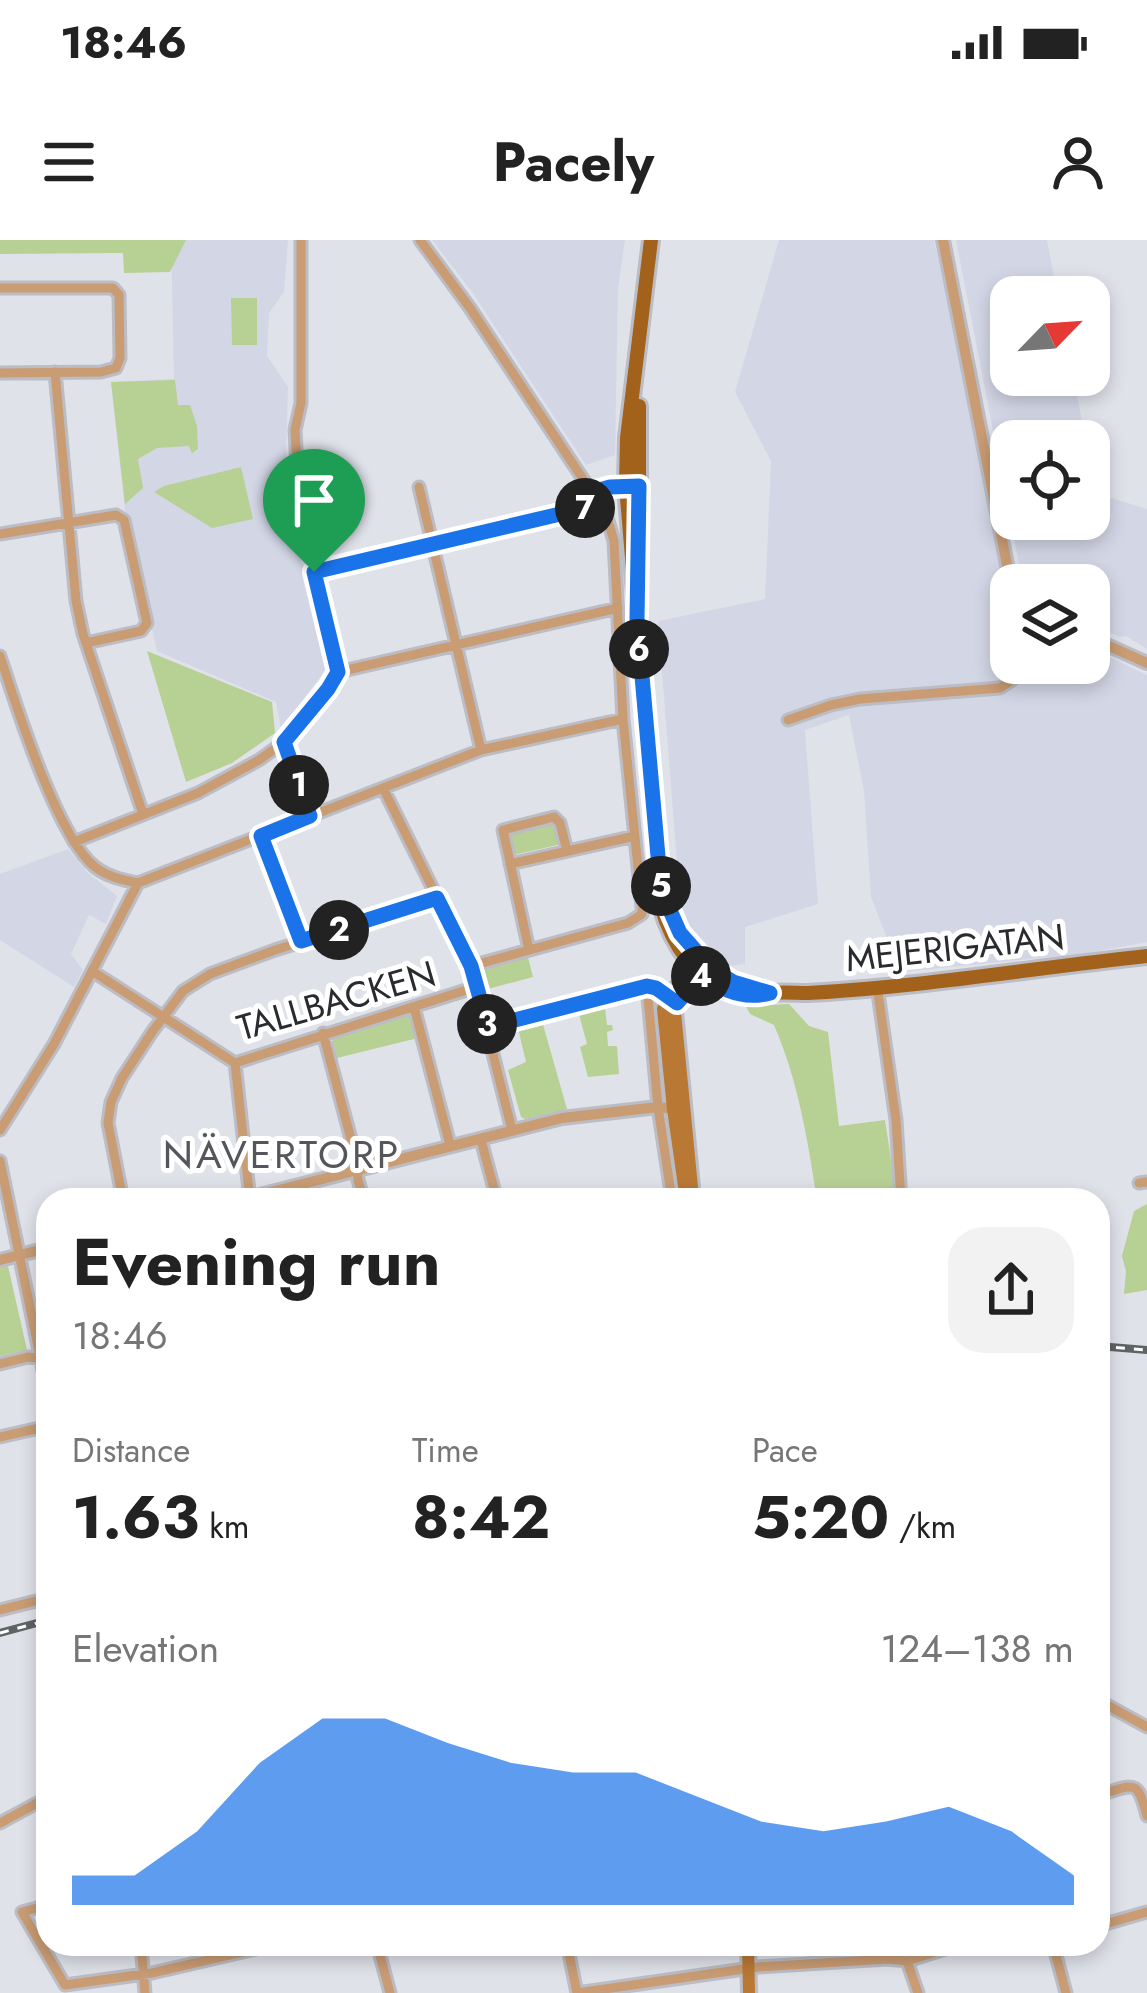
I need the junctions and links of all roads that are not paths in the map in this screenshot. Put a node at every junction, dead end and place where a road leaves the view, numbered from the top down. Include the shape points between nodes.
1 (301, 240) edge
2 (420, 240) edge
3 (651, 240) edge
4 (943, 240) edge
5 (0, 288) edge
6 (55, 372) junction
7 (0, 373) edge
8 (633, 486) junction
9 (418, 487) dead end
10 (592, 492) junction
11 (599, 503) junction
12 (67, 523) junction
13 (0, 534) edge
14 (432, 544) junction
15 (1007, 564) edge
16 (314, 572) junction
17 (618, 608) junction
18 (86, 643) junction
19 (456, 645) junction
20 (1110, 646) edge
21 (0, 656) edge
22 (1147, 663) edge
23 (338, 672) junction
24 (1006, 684) edge
25 (623, 719) junction
26 (788, 720) dead end
27 (284, 742) junction
28 (481, 750) junction
29 (383, 788) junction
30 (143, 814) junction
31 (310, 816) junction
32 (261, 836) junction
33 (634, 836) junction
34 (74, 842) junction
35 (567, 850) junction
36 (510, 864) junction
37 (138, 883) junction
38 (437, 898) junction
39 (301, 941) junction
40 (529, 950) junction
41 (1147, 956) edge
42 (471, 966) junction
43 (700, 968) junction
44 (92, 970) junction
45 (647, 986) junction
46 (877, 986) junction
47 (476, 987) junction
48 (673, 999) junction
49 (414, 1006) junction
50 (164, 1016) junction
51 (488, 1027) junction
52 (323, 1034) junction
53 (235, 1063) junction
54 (672, 1109) junction
55 (0, 1130) edge
56 (512, 1130) junction
57 (481, 1140) junction
58 (450, 1145) junction
59 (0, 1161) edge
60 (358, 1171) junction
61 (121, 1188) edge
62 (245, 1188) edge
63 (290, 1188) edge
64 (362, 1188) edge
65 (494, 1188) edge
66 (672, 1188) edge
67 (688, 1188) edge
68 (900, 1188) edge
69 (36, 1251) edge
70 (20, 1255) junction
71 (0, 1260) edge
72 (36, 1327) edge
73 (36, 1359) edge
74 (0, 1364) edge
75 (36, 1429) edge
76 (0, 1437) edge
77 (36, 1601) edge
78 (0, 1610) edge
79 (1110, 1707) edge
80 (1147, 1727) edge
81 (1110, 1792) edge
82 (36, 1804) edge
83 (1147, 1816) edge
84 (0, 1823) edge
85 (36, 1908) edge
86 (1147, 1912) edge
87 (1110, 1923) edge
88 (36, 1936) edge
89 (48, 1956) edge
90 (142, 1956) edge
91 (225, 1956) edge
92 (380, 1956) edge
93 (569, 1956) edge
94 (748, 1956) edge
95 (886, 1956) edge
96 (924, 1956) edge
97 (1056, 1956) edge
98 (887, 1960) junction
99 (908, 1961) junction
100 (748, 1970) junction
101 (143, 1975) junction
102 (145, 1993) edge
103 (390, 1993) edge
104 (577, 1993) edge
105 (749, 1993) edge
106 (918, 1993) edge
107 (1066, 1993) edge

1 - 16 street via 298,485
2 - 10 street
3 - 8 main road via 627,438
4 - 15 street
5 - 6 street via 117,291 115,368
6 - 7 street
6 - 12 street
8 - 10 street
8 - 43 main road via 661,890
9 - 14 street
10 - 11 street
11 - 14 street
11 - 17 street via 614,541
12 - 13 street
12 - 18 street
12 - 18 street via 121,516 146,615 141,631
14 - 16 street
14 - 19 street
16 - 23 street
17 - 19 street
17 - 25 street
18 - 30 street
19 - 23 street
19 - 28 street
20 - 22 street
21 - 34 street
23 - 27 street
24 - 26 street via 860,699
25 - 28 street
25 - 33 street
27 - 30 street via 216,785
27 - 31 street
28 - 29 street
29 - 31 street
29 - 38 street
30 - 34 street
31 - 32 street
32 - 37 street
32 - 39 street
33 - 35 street
33 - 40 street, TALLBACKEN via 642,914
34 - 37 street via 93,866
35 - 36 street
35 - 36 street via 558,820 537,820 503,830
36 - 40 street
37 - 44 street
38 - 39 street
38 - 42 street
39 - 50 street via 199,980
40 - 42 street, TALLBACKEN
41 - 46 main road, MEJERIGATAN
42 - 47 street
43 - 46 main road, MEJERIGATAN via 770,993
43 - 48 main road
44 - 50 street, TALLBACKEN
44 - 55 street
45 - 48 street
45 - 51 street
45 - 54 street
46 - 68 street
47 - 49 street, TALLBACKEN
47 - 51 street
48 - 54 main road via 663,1010
49 - 52 street, TALLBACKEN
49 - 58 street
50 - 53 street, TALLBACKEN
50 - 61 street via 111,1102
51 - 56 street
52 - 53 street, TALLBACKEN
52 - 60 street
53 - 62 street
54 - 56 street via 575,1115
54 - 66 street
54 - 67 main road
56 - 57 street
57 - 58 street
57 - 65 street
58 - 60 street
59 - 70 street
60 - 63 street
60 - 64 street
69 - 70 street
70 - 71 street
70 - 72 street
73 - 74 street
75 - 76 street
77 - 78 street
79 - 80 street
81 - 83 street via 1137,1787
82 - 84 street
85 - 88 street via 22,1912
86 - 87 street
89 - 101 street via 65,1985
90 - 101 street
91 - 101 street
92 - 103 street
93 - 104 street
94 - 100 main road
95 - 98 street
96 - 99 street
97 - 107 street
98 - 99 street
98 - 100 street
99 - 106 street
100 - 104 street
100 - 105 main road
101 - 102 street

